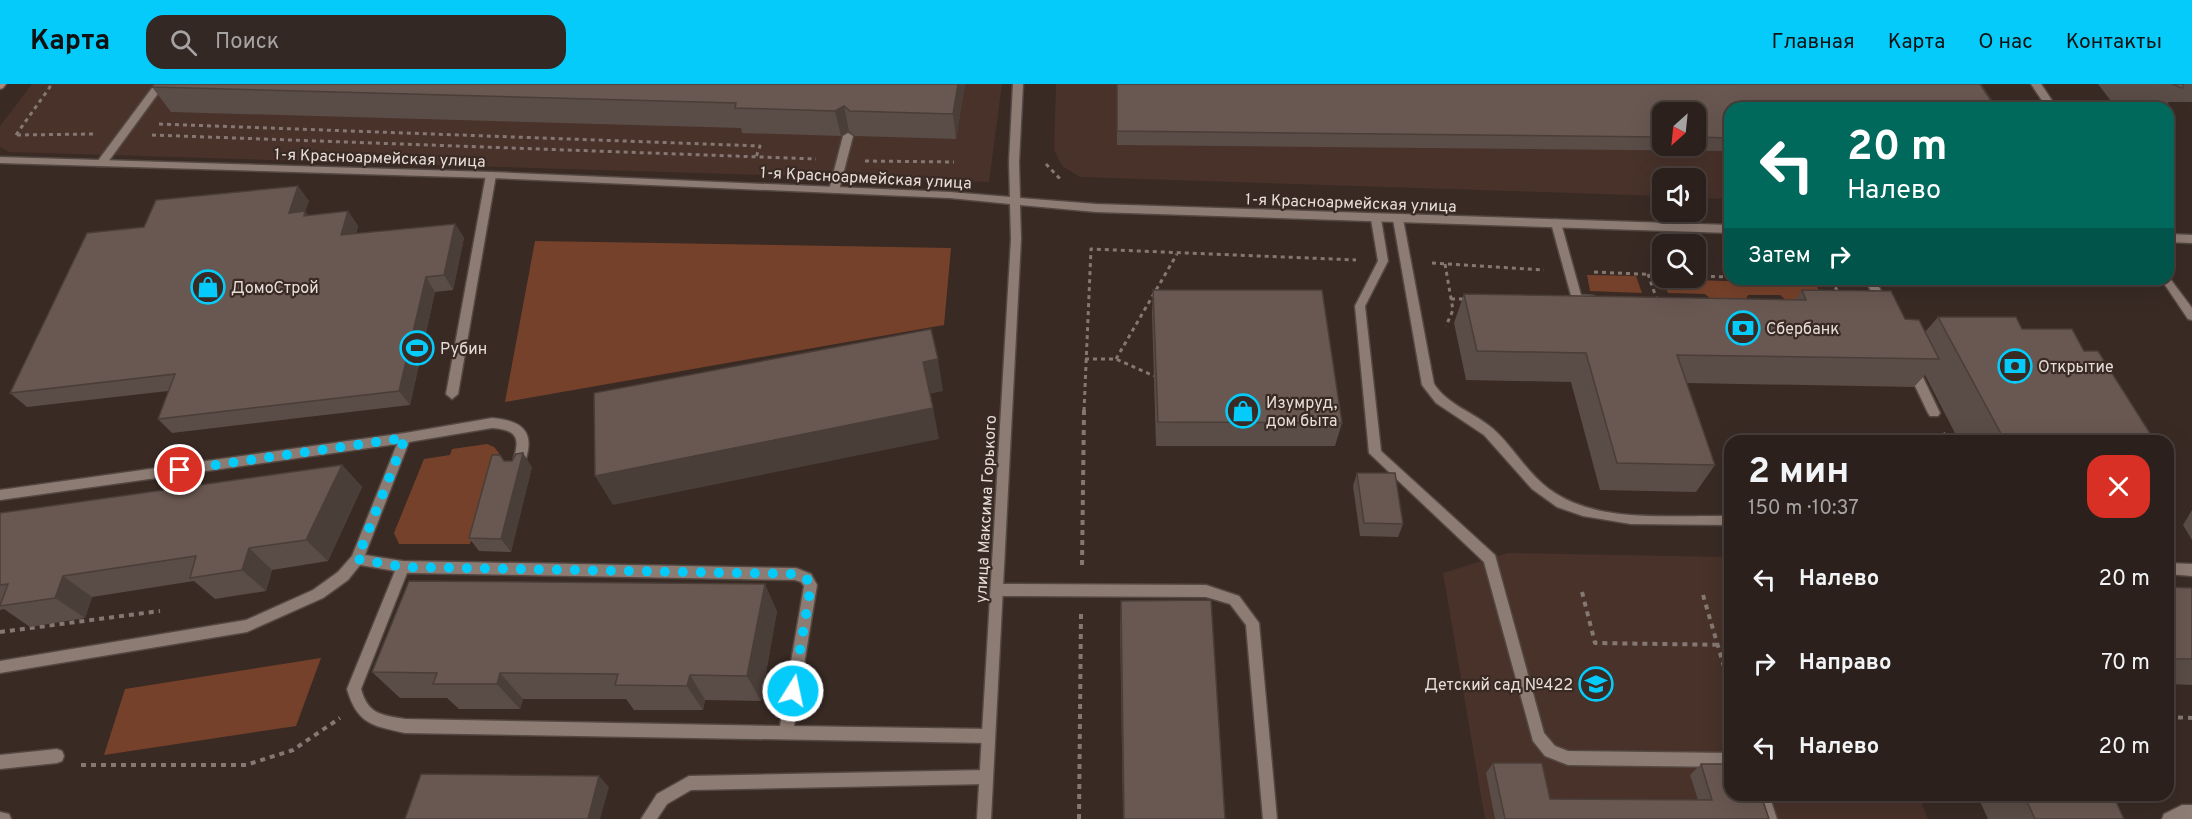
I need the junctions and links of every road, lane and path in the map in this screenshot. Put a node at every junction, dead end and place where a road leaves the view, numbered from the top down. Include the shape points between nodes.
1 (52, 84) edge
2 (160, 84) edge
3 (1018, 84) edge
4 (2036, 84) edge
5 (2048, 102) edge
6 (132, 123) junction
7 (236, 127) junction
8 (124, 134) junction
9 (848, 136) edge
10 (228, 138) junction
11 (756, 157) junction
12 (0, 160) edge
13 (843, 160) junction
14 (954, 162) dead end
15 (101, 164) junction
16 (491, 175) junction
17 (834, 190) junction
18 (1016, 201) junction
19 (1376, 219) junction
20 (1398, 219) junction
21 (1556, 223) junction
22 (1724, 229) edge
23 (2174, 238) edge
24 (2192, 239) edge
25 (1091, 249) dead end
26 (1177, 254) dead end
27 (1445, 264) dead end
28 (1648, 274) dead end
29 (1706, 276) edge
30 (1724, 277) edge
31 (1834, 285) edge
32 (1873, 285) edge
33 (2170, 285) edge
34 (1451, 299) junction
35 (1474, 299) edge
36 (1600, 299) edge
37 (1646, 300) edge
38 (1657, 300) junction
39 (1668, 301) edge
40 (1843, 304) edge
41 (1888, 316) edge
42 (2192, 316) edge
43 (1448, 333) dead end
44 (1908, 357) edge
45 (1085, 359) junction
46 (1116, 359) junction
47 (1154, 376) edge
48 (452, 394) dead end
49 (1934, 414) dead end
50 (405, 438) junction
51 (517, 468) edge
52 (0, 495) edge
53 (1724, 520) edge
54 (357, 559) junction
55 (403, 567) junction
56 (2174, 570) edge
57 (2192, 570) edge
58 (998, 590) junction
59 (1082, 590) junction
60 (1582, 592) dead end
61 (1703, 596) dead end
62 (166, 610) dead end
63 (0, 632) edge
64 (1717, 645) junction
65 (1724, 645) edge
66 (0, 667) edge
67 (1724, 668) edge
68 (358, 706) junction
69 (2174, 717) edge
70 (2192, 717) edge
71 (786, 733) junction
72 (988, 736) junction
73 (53, 756) joint
74 (1724, 760) edge
75 (0, 762) edge
76 (986, 777) junction
77 (1764, 801) edge
78 (2192, 812) edge
79 (648, 819) edge
80 (984, 819) edge
81 (1079, 819) edge
82 (1270, 819) edge
83 (1770, 819) edge
84 (2169, 819) edge

1 - 8 path via 16,135
2 - 6 street
3 - 18 street, улица Максима Горького
4 - 5 street
6 - 7 path
6 - 8 street
7 - 10 path
7 - 11 path via 760,146
8 - 10 path
8 - 15 street
9 - 13 street
10 - 11 path
11 - 13 path
12 - 15 street, 1-я Красноармейская улица
13 - 14 path
13 - 17 street
15 - 16 street, 1-я Красноармейская улица
16 - 17 street, 1-я Красноармейская улица
16 - 48 street
17 - 18 street, 1-я Красноармейская улица
18 - 19 street, 1-я Красноармейская улица
18 - 58 street, улица Максима Горького
19 - 20 street, 1-я Красноармейская улица
19 - 74 street via 1383,261 1360,306 1375,453 1490,560 1538,736 1550,751 1568,758
20 - 21 street, 1-я Красноармейская улица
20 - 53 street via 1428,385 1444,406 1488,432 1544,492 1571,508 1594,516
21 - 22 street, 1-я Красноармейская улица
21 - 36 street via 1577,299
23 - 24 street
25 - 45 path
26 - 46 path
27 - 34 path
28 - 38 path
29 - 30 path
31 - 40 path
32 - 41 street
33 - 42 street
34 - 35 path
34 - 43 path
37 - 38 path
38 - 39 path
44 - 49 street
45 - 46 path
45 - 59 path
46 - 47 path
50 - 51 street via 492,423 507,424 520,432 524,443
50 - 52 street
50 - 54 street
54 - 55 street
54 - 66 street via 343,576 318,594 247,626
55 - 68 street via 354,689
55 - 71 street via 796,574 806,578 811,585
56 - 57 street
58 - 59 street
58 - 72 street, улица Максима Горького
59 - 81 path
59 - 82 street via 1206,591 1234,600 1252,623
60 - 64 path via 1595,643
61 - 64 path
62 - 63 path
64 - 65 path
64 - 67 path
68 - 71 street via 372,719 405,726
68 - 73 path via 292,750 246,765 75,765 54,763
69 - 70 path
71 - 72 street
72 - 76 street, улица Максима Горького
73 - 75 street
76 - 79 street via 689,783 662,799
76 - 80 street, улица Максима Горького
77 - 83 street
78 - 84 street

